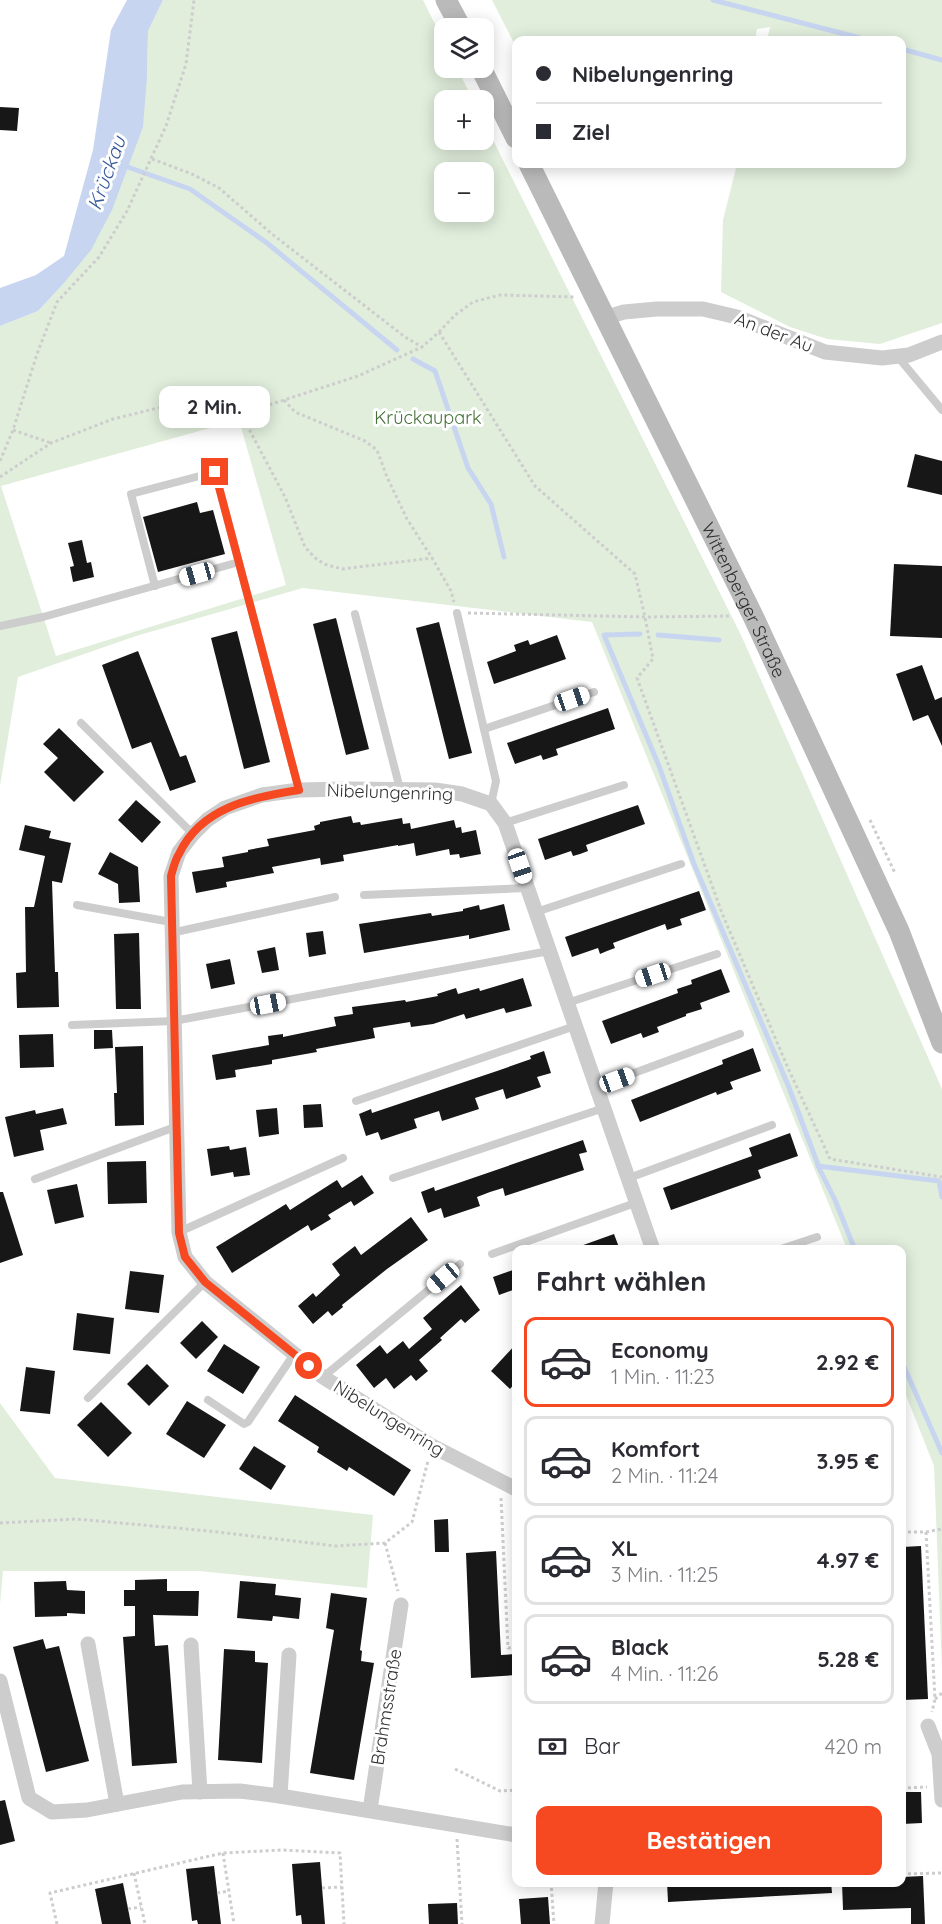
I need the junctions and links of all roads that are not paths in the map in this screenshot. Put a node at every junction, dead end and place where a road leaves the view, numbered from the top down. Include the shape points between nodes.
1 (446, 0) edge
2 (456, 18) edge
3 (486, 78) edge
4 (512, 130) edge
5 (531, 168) edge
6 (604, 318) junction
7 (942, 342) edge
8 (898, 357) junction
9 (942, 410) edge
10 (239, 562) junction
11 (155, 586) junction
12 (457, 613) road end
13 (355, 614) dead end
14 (0, 626) edge
15 (594, 692) dead end
16 (81, 723) dead end
17 (484, 729) junction
18 (624, 785) dead end
19 (399, 789) junction
20 (299, 790) junction
21 (490, 804) junction
22 (505, 823) junction
23 (193, 834) junction
24 (681, 864) dead end
25 (527, 888) junction
26 (364, 895) dead end
27 (335, 897) dead end
28 (77, 905) dead end
29 (536, 912) junction
30 (171, 927) junction
31 (549, 951) junction
32 (717, 954) dead end
33 (567, 1003) junction
34 (174, 1021) junction
35 (72, 1025) dead end
36 (575, 1026) junction
37 (740, 1034) dead end
38 (942, 1043) edge
39 (596, 1087) junction
40 (356, 1101) dead end
41 (604, 1108) junction
42 (772, 1125) dead end
43 (175, 1127) junction
44 (343, 1158) dead end
45 (393, 1178) dead end
46 (629, 1178) junction
47 (35, 1179) dead end
48 (638, 1202) junction
49 (179, 1233) junction
50 (817, 1237) dead end
51 (517, 1245) edge
52 (651, 1245) edge
53 (793, 1245) edge
54 (512, 1247) edge
55 (492, 1254) dead end
56 (460, 1264) dead end
57 (205, 1282) junction
58 (294, 1354) junction
59 (323, 1377) junction
60 (88, 1398) dead end
61 (208, 1400) dead end
62 (512, 1488) edge
63 (401, 1605) road end
64 (88, 1644) dead end
65 (191, 1645) dead end
66 (289, 1655) dead end
67 (0, 1680) edge
68 (928, 1726) road end
69 (941, 1787) edge
70 (200, 1792) junction
71 (280, 1796) junction
72 (942, 1800) edge
73 (117, 1804) junction
74 (370, 1810) junction
75 (512, 1834) edge
76 (606, 1887) edge
77 (602, 1924) edge

1 - 2 main road
3 - 4 main road
5 - 6 main road, Wittenberger Straße
6 - 8 street, An der Au via 657,309 703,309 737,316 825,352
6 - 38 main road, Wittenberger Straße via 753,616 899,931
7 - 8 street, An der Au
8 - 9 lane
10 - 11 lane
10 - 11 lane via 215,472 131,494
10 - 20 lane
11 - 14 lane
12 - 17 lane
13 - 19 lane
15 - 17 lane
16 - 23 lane
17 - 21 lane via 496,781
18 - 22 lane
19 - 20 street, Nibelungenring
19 - 21 street, Nibelungenring via 462,794
20 - 23 street, Nibelungenring via 262,795 225,808
21 - 22 street
22 - 25 street
23 - 30 street, Nibelungenring via 179,852 171,876
24 - 29 lane
25 - 26 lane
25 - 29 street
27 - 30 lane
28 - 30 lane
29 - 31 street
30 - 34 street, Nibelungenring
31 - 33 street
31 - 34 lane
32 - 33 lane
33 - 36 street
34 - 35 lane
34 - 43 street, Nibelungenring
36 - 39 street
36 - 40 lane
37 - 39 lane
39 - 41 street
41 - 45 lane
41 - 46 street
42 - 46 lane
43 - 47 lane
43 - 49 street, Nibelungenring
44 - 49 lane
46 - 48 street
48 - 51 lane
48 - 52 street
49 - 57 street, Nibelungenring via 185,1257
50 - 53 lane
54 - 55 lane
56 - 59 lane
57 - 58 street, Nibelungenring
57 - 60 lane
58 - 59 street, Nibelungenring
58 - 61 lane via 248,1422 238,1422
59 - 62 street, Nibelungenring via 432,1446
63 - 74 street, Brahmsstraße
64 - 73 street
65 - 70 street
66 - 71 street
67 - 73 street via 29,1798 51,1812
68 - 69 street via 939,1754
69 - 72 street
70 - 71 street
70 - 73 street
71 - 74 street
74 - 75 street
76 - 77 street

